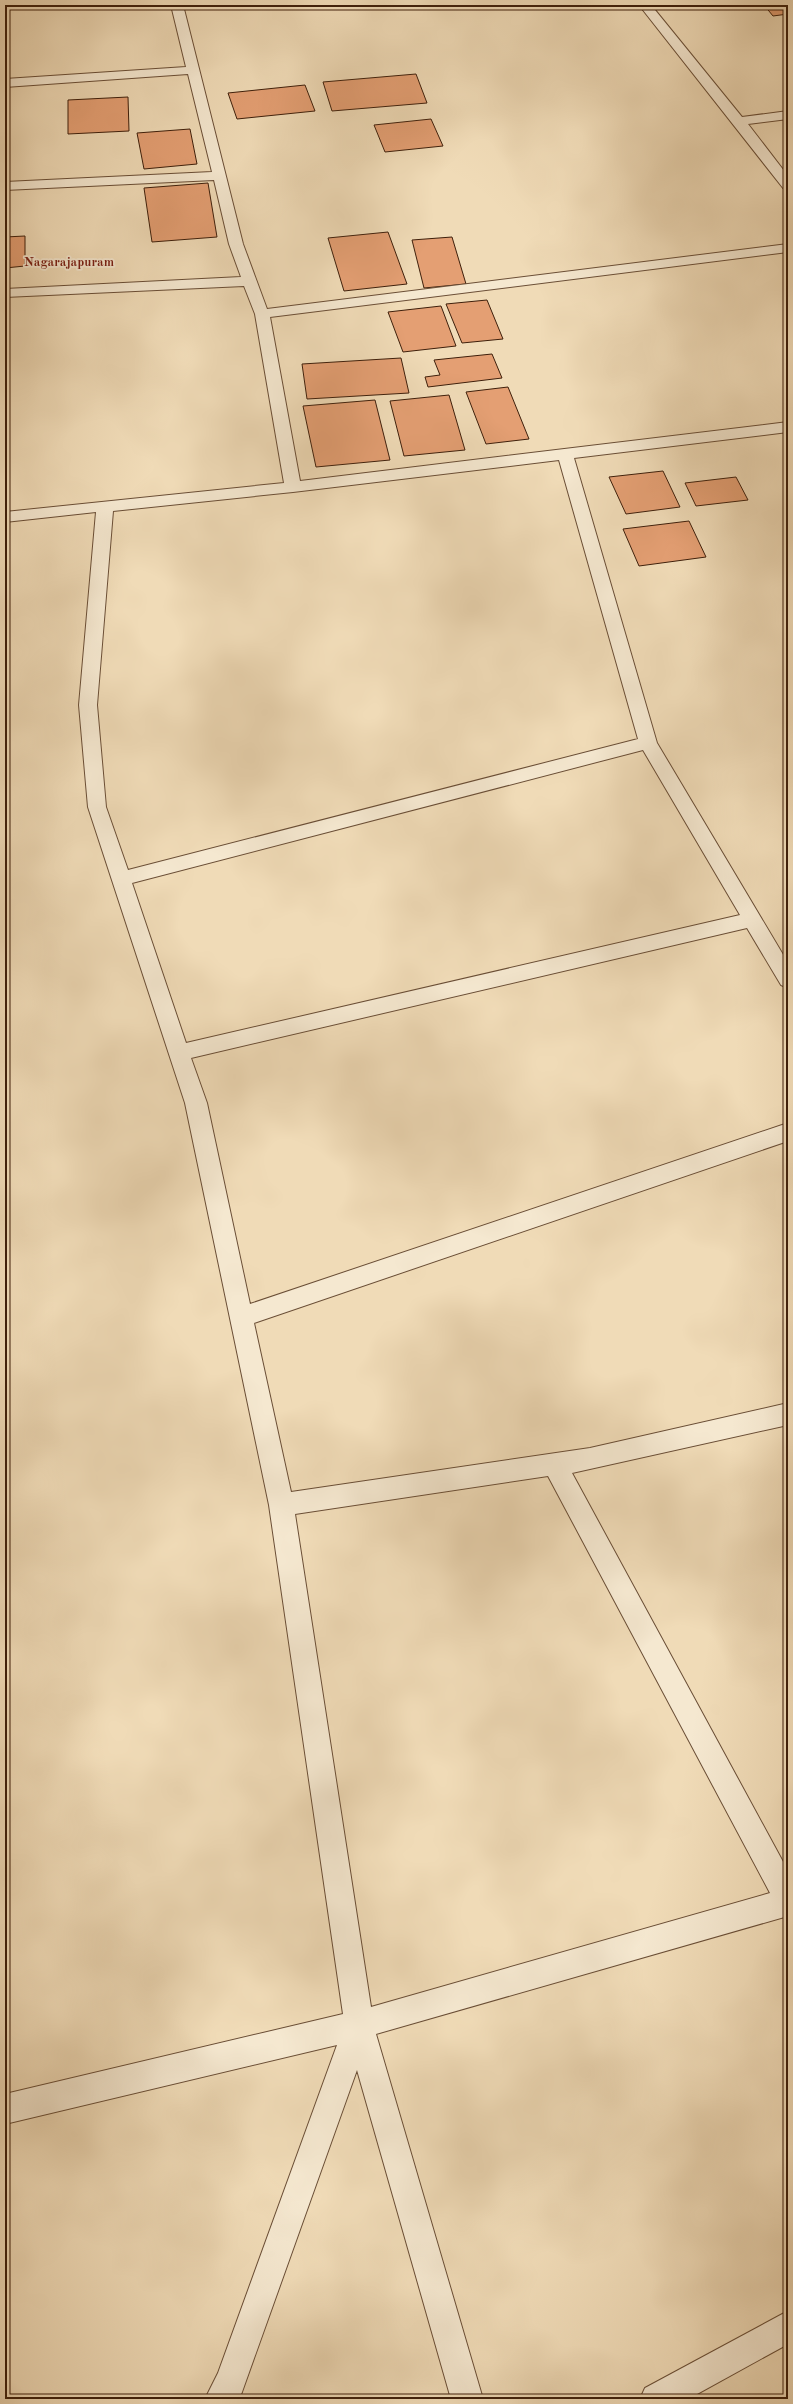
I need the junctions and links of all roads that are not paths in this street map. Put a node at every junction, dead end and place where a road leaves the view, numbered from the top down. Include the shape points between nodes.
1 (177, 5) edge
2 (645, 5) edge
3 (193, 70) junction
4 (5, 83) edge
5 (788, 115) edge
6 (739, 121) junction
7 (219, 176) junction
8 (788, 185) edge
9 (5, 186) edge
10 (788, 248) edge
11 (250, 281) junction
12 (5, 293) edge
13 (262, 314) junction
14 (788, 427) edge
15 (566, 454) junction
16 (293, 487) junction
17 (105, 506) junction
18 (5, 516) edge
19 (648, 743) junction
20 (121, 879) junction
21 (753, 919) junction
22 (788, 980) edge
23 (180, 1053) junction
24 (788, 1132) edge
25 (241, 1317) junction
26 (788, 1414) edge
27 (555, 1465) junction
28 (281, 1505) junction
29 (788, 1899) edge
30 (788, 1902) edge
31 (359, 2025) junction
32 (5, 2109) edge
33 (788, 2327) edge
34 (221, 2399) edge
35 (467, 2399) edge
36 (656, 2399) edge

1 - 3 street
2 - 6 street
3 - 4 street
3 - 7 street
5 - 6 street
6 - 8 street
7 - 9 street
7 - 11 street via 236,244
10 - 13 street
11 - 12 street
11 - 13 street
13 - 16 street
14 - 15 street
15 - 16 street
15 - 19 street
16 - 17 street
17 - 18 street
17 - 20 street via 88,706 97,807
19 - 20 street
19 - 21 street
20 - 23 street
21 - 22 street
21 - 23 street
23 - 25 street via 196,1103
24 - 25 street
25 - 28 street
26 - 27 street
27 - 28 street
27 - 29 street
28 - 31 street
30 - 31 street
31 - 32 street
31 - 34 street via 231,2381
31 - 35 street
33 - 36 street

